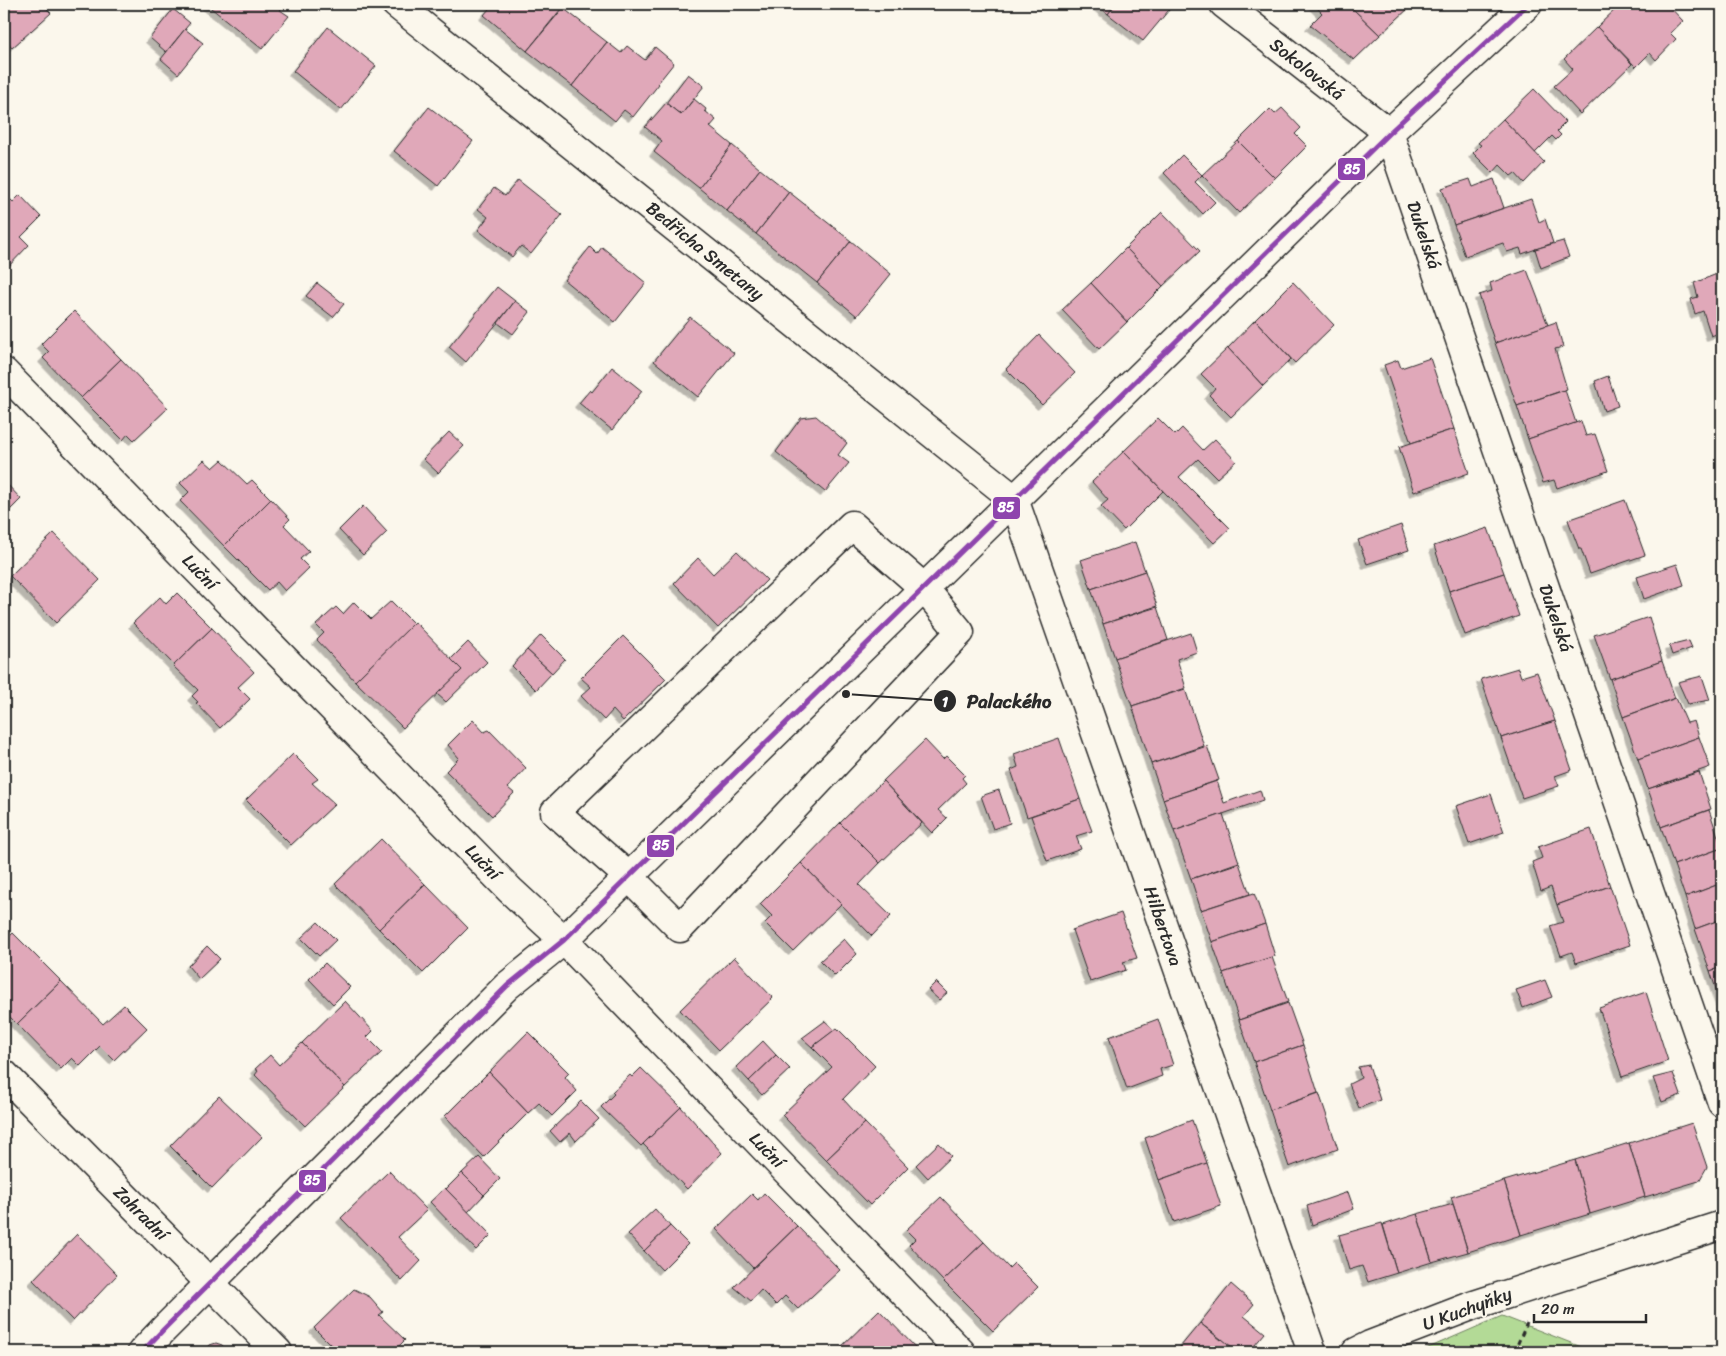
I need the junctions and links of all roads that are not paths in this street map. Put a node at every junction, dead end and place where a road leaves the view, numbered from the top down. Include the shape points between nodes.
1 (396, 4) edge
2 (1224, 4) edge
3 (1528, 4) edge
4 (1389, 133) junction
5 (4, 372) edge
6 (1014, 499) junction
7 (924, 588) junction
8 (629, 876) junction
9 (564, 940) junction
10 (4, 1074) edge
11 (1722, 1103) edge
12 (1722, 1225) edge
13 (210, 1283) junction
14 (142, 1352) edge
15 (278, 1352) edge
16 (961, 1352) edge
17 (1312, 1352) edge
18 (1356, 1352) edge

1 - 6 street, Bedřicha Smetany
2 - 4 street, Sokolovská
3 - 4 street
4 - 6 street
4 - 11 street, Dukelská
5 - 9 street, Luční via 510,890
6 - 7 street
6 - 17 street, Hilbertova
7 - 8 street
7 - 8 street via 960,632 680,928
7 - 8 street via 852,526 555,812
8 - 9 street
9 - 13 street via 507,986
9 - 16 street, Luční
10 - 13 street, Zahradní
12 - 18 street, U Kuchyňky via 1474,1305
13 - 14 street
13 - 15 street, Zahradní

